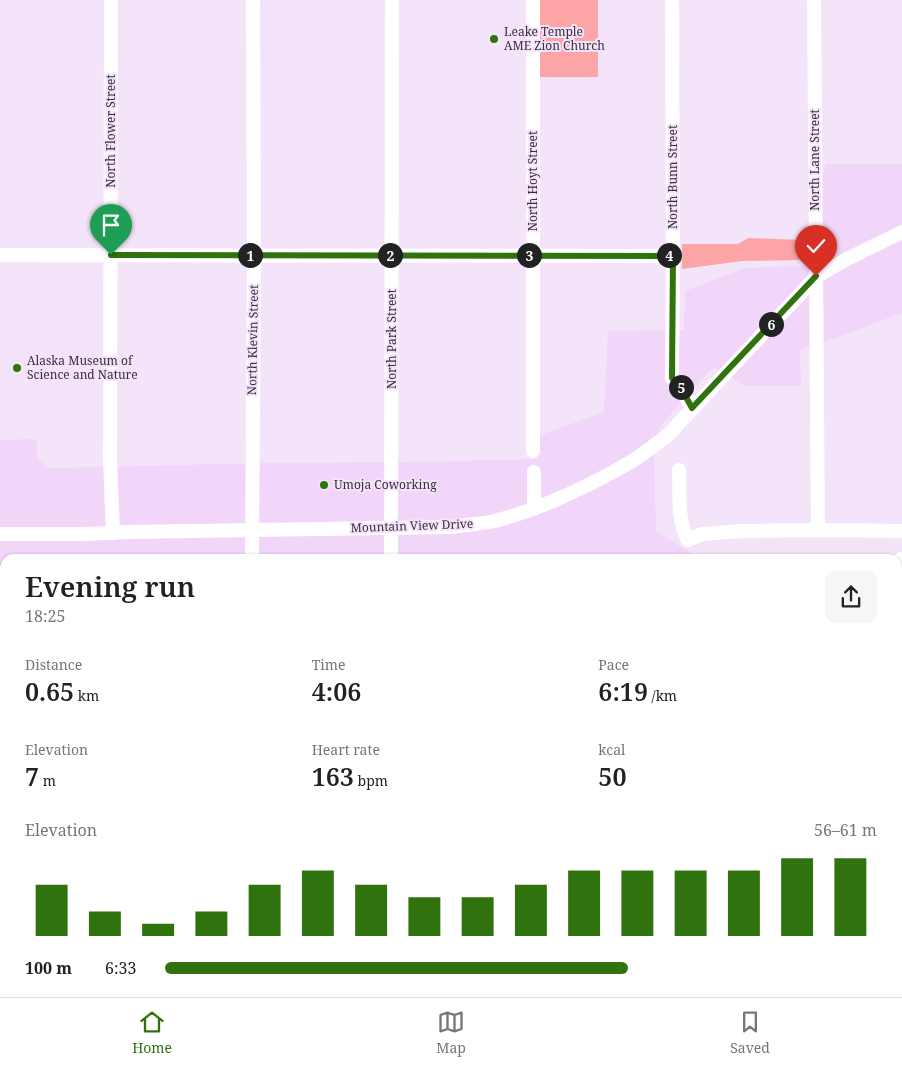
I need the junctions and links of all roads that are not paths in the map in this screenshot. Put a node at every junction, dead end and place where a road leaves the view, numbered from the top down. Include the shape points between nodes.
1 (111, 0) edge
2 (253, 0) edge
3 (392, 0) edge
4 (533, 0) edge
5 (672, 0) edge
6 (814, 0) edge
7 (902, 232) edge
8 (0, 255) edge
9 (111, 255) junction
10 (254, 255) junction
11 (392, 255) junction
12 (534, 255) junction
13 (673, 256) junction
14 (816, 276) junction
15 (692, 408) junction
16 (533, 451) dead end
17 (679, 470) dead end
18 (534, 472) dead end
19 (534, 509) junction
20 (392, 528) junction
21 (252, 530) junction
22 (818, 530) junction
23 (902, 531) edge
24 (113, 533) junction
25 (0, 534) edge
26 (252, 554) edge
27 (391, 554) edge

1 - 9 street, North Flower Street
2 - 10 street, North Klevin Street
3 - 11 street, North Park Street
4 - 12 street, North Hoyt Street
5 - 13 street, North Bunn Street
6 - 14 street, North Lane Street
7 - 14 street, Mountain View Drive
8 - 9 street
9 - 10 street
9 - 24 street, North Flower Street
10 - 11 street
10 - 21 street, North Klevin Street
11 - 12 street
11 - 20 street, North Park Street
12 - 13 street
12 - 16 street, North Hoyt Street
13 - 15 street, North Bunn Street via 672,378
14 - 15 street, Mountain View Drive
14 - 22 street, North Lane Street
15 - 19 street, Mountain View Drive via 669,434 647,452
17 - 22 street via 681,520 688,540 714,533
18 - 19 street
19 - 20 street, Mountain View Drive via 494,521
20 - 21 street, Mountain View Drive
20 - 27 street, North Park Street
21 - 24 street, Mountain View Drive
21 - 26 street, North Klevin Street
22 - 23 street
24 - 25 street, Mountain View Drive

